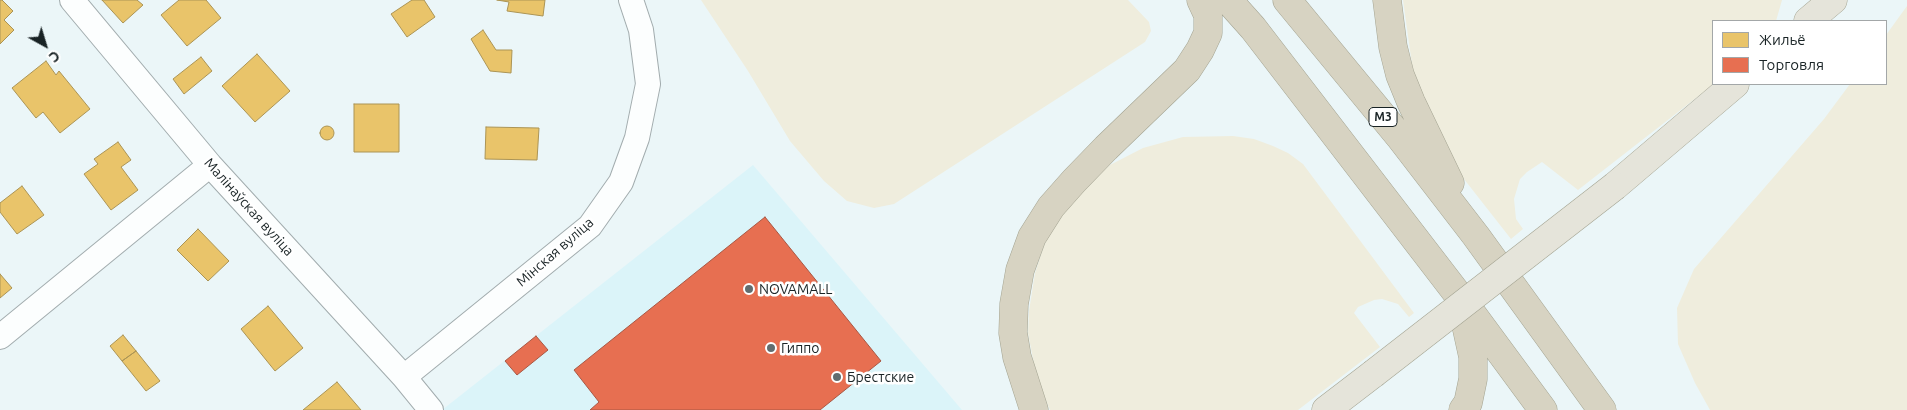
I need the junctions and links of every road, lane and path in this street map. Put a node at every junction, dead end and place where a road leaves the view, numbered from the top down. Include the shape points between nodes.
1 (72, 0) edge
2 (631, 0) edge
3 (1201, 0) edge
4 (1228, 0) edge
5 (1287, 0) edge
6 (1387, 0) edge
7 (1834, 0) edge
8 (1809, 20) edge
9 (1734, 85) edge
10 (210, 165) junction
11 (1476, 236) junction
12 (1459, 296) junction
13 (0, 337) edge
14 (404, 377) junction
15 (431, 410) edge
16 (1034, 410) edge
17 (1326, 410) edge
18 (1463, 410) edge
19 (1543, 410) edge
20 (1602, 410) edge

1 - 10 street, Малінаўская вуліца
2 - 14 street, Мінская вуліца via 642,30 648,84 637,138 621,182 590,226
3 - 16 highway via 1208,15 1208,33 1186,70 1074,182 1051,207 1032,237 1020,270 1013,332
4 - 12 highway
5 - 11 highway, М3
6 - 11 highway via 1400,75
7 - 8 main road
9 - 17 main road, bridge via 1615,186
10 - 13 street
10 - 14 street, Малінаўская вуліца
11 - 20 highway, М3
12 - 18 highway via 1473,357 1473,379 1468,403
12 - 19 highway
14 - 15 street, Малінаўская вуліца

